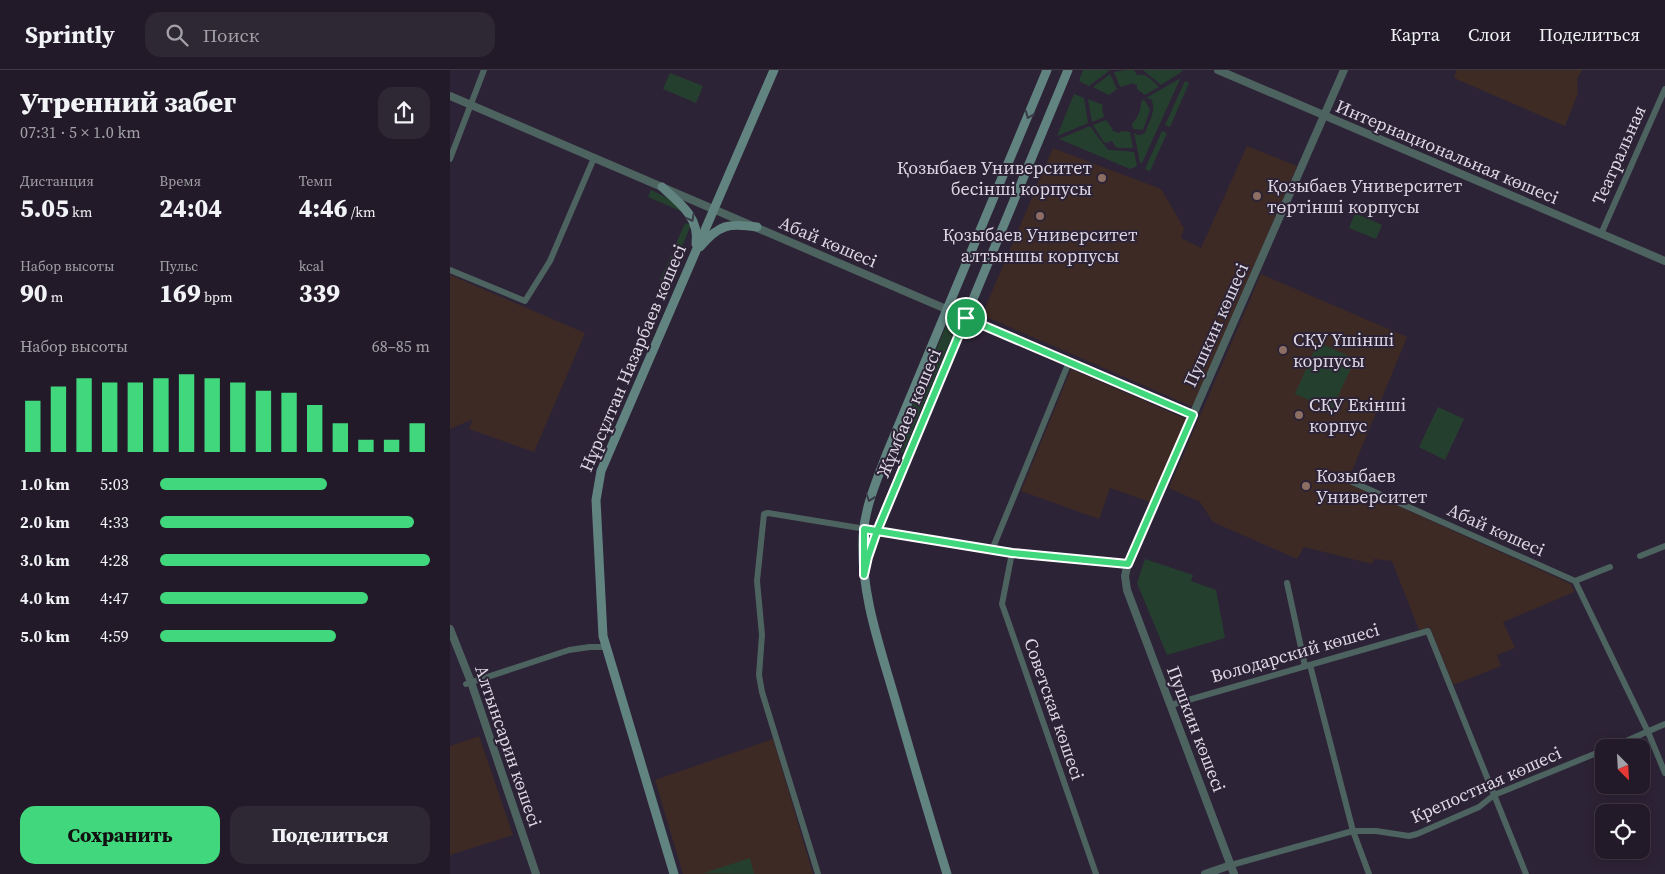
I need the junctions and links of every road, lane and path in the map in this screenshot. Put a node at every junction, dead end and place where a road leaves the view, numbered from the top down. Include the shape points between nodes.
1 (484, 70) edge
2 (774, 70) edge
3 (1047, 70) edge
4 (1068, 70) edge
5 (1218, 70) edge
6 (1344, 70) edge
7 (1665, 89) edge
8 (450, 96) edge
9 (471, 105) junction
10 (1324, 115) junction
11 (594, 158) junction
12 (450, 159) edge
13 (662, 187) junction
14 (714, 208) junction
15 (757, 227) junction
16 (1601, 234) junction
17 (692, 260) junction
18 (1665, 261) edge
19 (450, 270) edge
20 (948, 310) junction
21 (966, 318) junction
22 (1069, 362) junction
23 (1193, 415) junction
24 (1350, 482) dead end
25 (864, 529) junction
26 (877, 531) junction
27 (1665, 546) edge
28 (992, 550) junction
29 (1012, 553) junction
30 (1640, 556) dead end
31 (1128, 564) junction
32 (1610, 568) dead end
33 (864, 575) junction
34 (1575, 581) junction
35 (1287, 583) dead end
36 (450, 629) edge
37 (606, 647) junction
38 (1308, 666) junction
39 (469, 683) junction
40 (1171, 705) junction
41 (1665, 724) edge
42 (1648, 732) junction
43 (1631, 739) edge
44 (1595, 754) edge
45 (1665, 773) edge
46 (1494, 795) junction
47 (1353, 831) junction
48 (1231, 865) junction
49 (536, 874) edge
50 (674, 874) edge
51 (818, 874) edge
52 (947, 874) edge
53 (1096, 874) edge
54 (1205, 874) edge
55 (1234, 874) edge
56 (1369, 874) edge
57 (1526, 874) edge

1 - 9 street
2 - 14 main road, Нұрсұлтан Назарбаев көшесі
3 -> 20 main road, Жұмбаев көшесі
4 - 21 main road, Жұмбаев көшесі
5 - 10 street, Интернациональная көшесі
6 - 10 street, Пушкин көшесі
7 - 16 street, Театральная
8 - 9 street, Абай көшесі
9 - 11 street, Абай көшесі
9 - 12 street
10 - 16 street, Интернациональная көшесі
10 - 23 street, Пушкин көшесі
11 - 13 street, Абай көшесі
11 - 19 street via 550,261 525,301
13 - 14 street, Абай көшесі
13 -> 17 main road via 694,221 697,241
14 - 15 street, Абай көшесі
14 - 17 main road, Нұрсұлтан Назарбаев көшесі
15 - 17 main road via 739,224 724,227 706,240
15 - 20 street, Абай көшесі
16 - 18 street, Интернациональная көшесі
17 - 37 main road, Нұрсұлтан Назарбаев көшесі via 598,480 596,500 602,626
20 - 21 street, Абай көшесі
20 -> 25 main road, Жұмбаев көшесі via 875,485 867,506
21 - 22 street, Абай көшесі
21 - 26 main road, Жұмбаев көшесі
22 - 23 street, Абай көшесі
22 - 28 street
23 - 31 street, Пушкин көшесі
24 - 34 street, Абай көшесі
25 - 26 street
25 - 33 main road, Жұмбаев көшесі
25 - 51 street via 768,513 763,518 757,581 762,635 760,683
26 - 28 street
26 - 33 main road, Жұмбаев көшесі
27 - 30 street
28 - 29 street
29 - 31 street
29 - 53 street, Советская көшесі via 1002,604
31 - 40 street, Пушкин көшесі via 1126,590
32 - 34 street
33 - 52 main road, Жұмбаев көшесі via 874,627
34 - 42 street
35 - 38 street
36 - 39 street, Алтынсарин көшесі
37 - 39 street via 569,650
37 - 50 main road, Нұрсұлтан Назарбаев көшесі
38 - 40 street, Володарский көшесі
38 - 46 street, Володарский көшесі via 1428,631
38 - 47 street
39 - 49 street, Алтынсарин көшесі
40 - 48 street, Пушкин көшесі
41 - 42 street
42 - 43 street
42 - 45 street
44 - 46 street, Крепостная көшесі
46 - 47 street, Крепостная көшесі via 1479,807 1409,836
46 - 57 street
47 - 48 street, Крепостная көшесі
47 - 56 street
48 - 54 street, Крепостная көшесі
48 - 55 street, Пушкин көшесі

